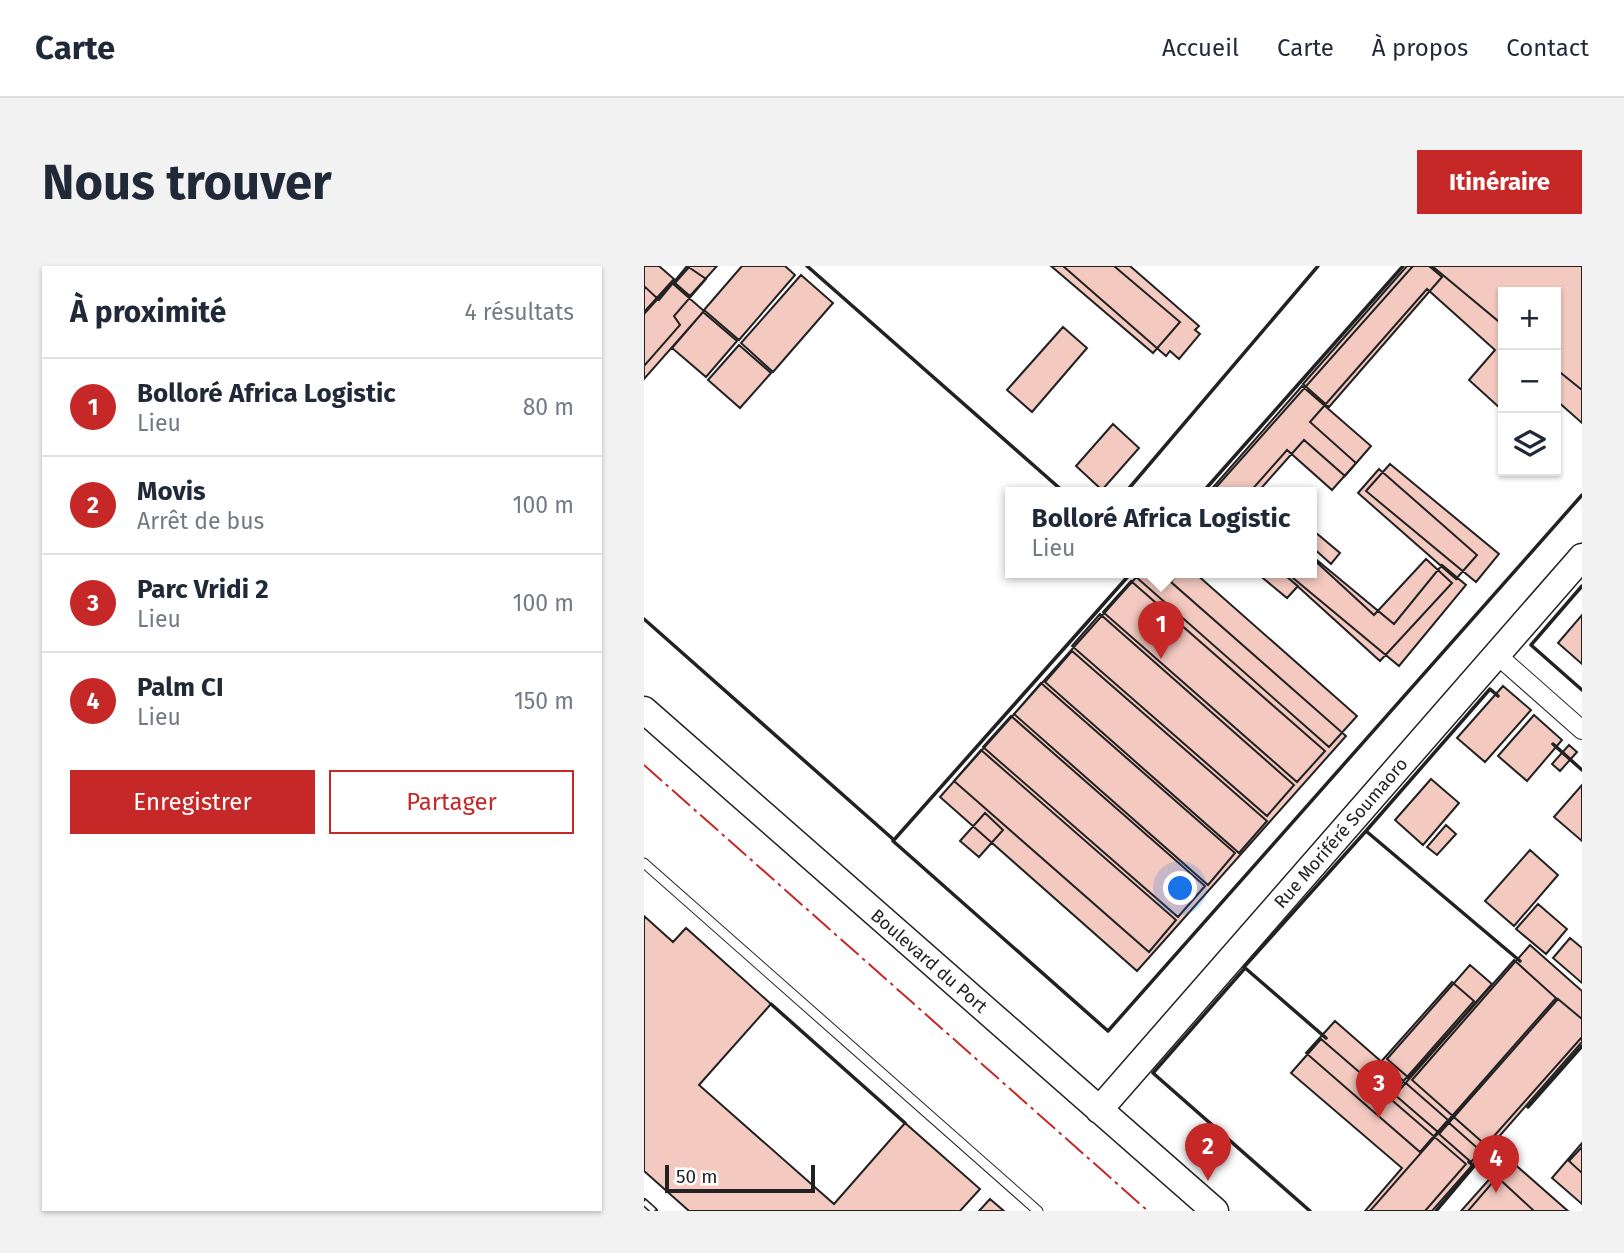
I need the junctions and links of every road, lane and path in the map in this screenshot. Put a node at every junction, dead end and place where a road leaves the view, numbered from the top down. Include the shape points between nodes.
1 (1582, 557) edge
2 (1497, 655) junction
3 (644, 710) edge
4 (1582, 730) edge
5 (644, 863) edge
6 (1099, 1110) junction
7 (1038, 1211) edge
8 (1215, 1211) edge

1 - 2 main road, Rue Moriféré Soumaoro
2 - 4 street
2 - 6 main road, Rue Moriféré Soumaoro
3 - 6 main road, Boulevard du Port
5 - 7 lane
6 - 8 main road, Boulevard du Port

